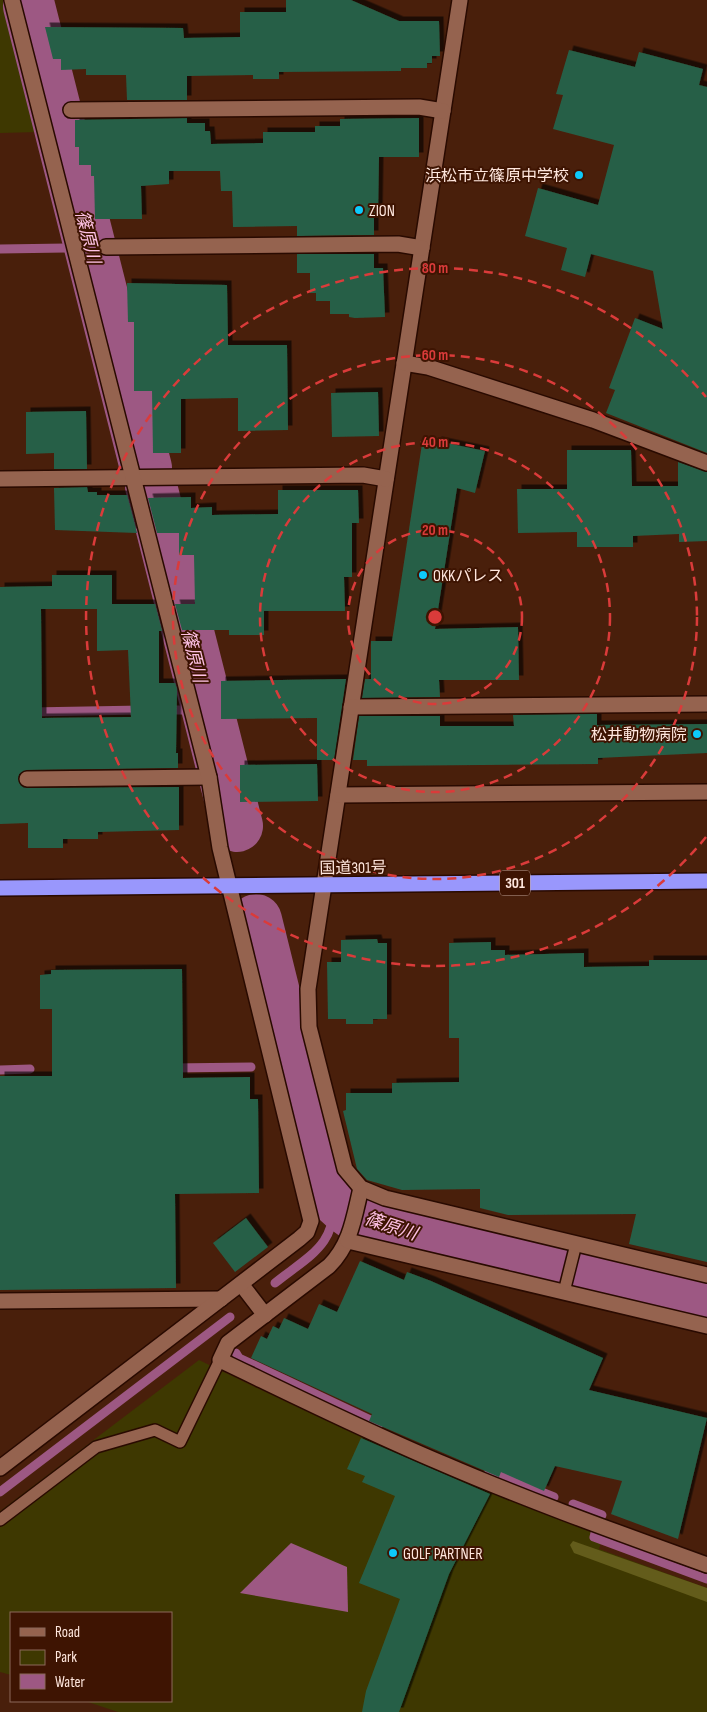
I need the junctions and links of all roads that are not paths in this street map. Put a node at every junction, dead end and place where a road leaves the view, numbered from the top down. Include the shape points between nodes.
1 (12, 0) edge
2 (460, 0) edge
3 (71, 110) dead end
4 (443, 110) junction
5 (106, 247) dead end
6 (422, 248) junction
7 (404, 363) junction
8 (707, 464) edge
9 (133, 477) junction
10 (0, 478) edge
11 (386, 479) junction
12 (707, 704) edge
13 (351, 707) junction
14 (209, 777) junction
15 (27, 779) dead end
16 (707, 792) edge
17 (338, 795) junction
18 (707, 881) edge
19 (324, 884) junction
20 (229, 885) junction
21 (0, 888) edge
22 (361, 1188) junction
23 (350, 1236) junction
24 (574, 1250) junction
25 (707, 1275) edge
26 (240, 1284) junction
27 (565, 1289) junction
28 (221, 1299) junction
29 (0, 1301) edge
30 (264, 1315) junction
31 (707, 1326) edge
32 (220, 1360) junction
33 (0, 1468) edge
34 (0, 1520) edge
35 (707, 1565) edge

1 - 9 street
2 - 4 street
3 - 4 street via 419,107
4 - 6 street
5 - 6 street via 398,244
6 - 7 street
7 - 8 street via 428,367 593,420
7 - 11 street
9 - 10 street
9 - 11 street via 363,475
9 - 14 street
11 - 13 street
12 - 13 street
13 - 17 street
14 - 15 street
14 - 20 street
16 - 17 street
17 - 19 street
18 - 19 highway, 国道301号 / 301
19 - 20 highway, 国道301号 / 301
19 - 22 street via 308,989 308,1017 343,1162
20 - 21 highway, 国道301号 / 301
20 - 26 street via 311,1221 299,1240
22 - 23 street
22 - 24 street via 385,1198
23 - 27 street
23 - 30 street via 329,1266
24 - 25 street
24 - 27 lane
26 - 28 street
26 - 30 street
27 - 31 street
28 - 29 street
28 - 33 street
30 - 32 street via 228,1343
32 - 34 lane via 180,1442 154,1430 96,1447
32 - 35 street via 446,1466

